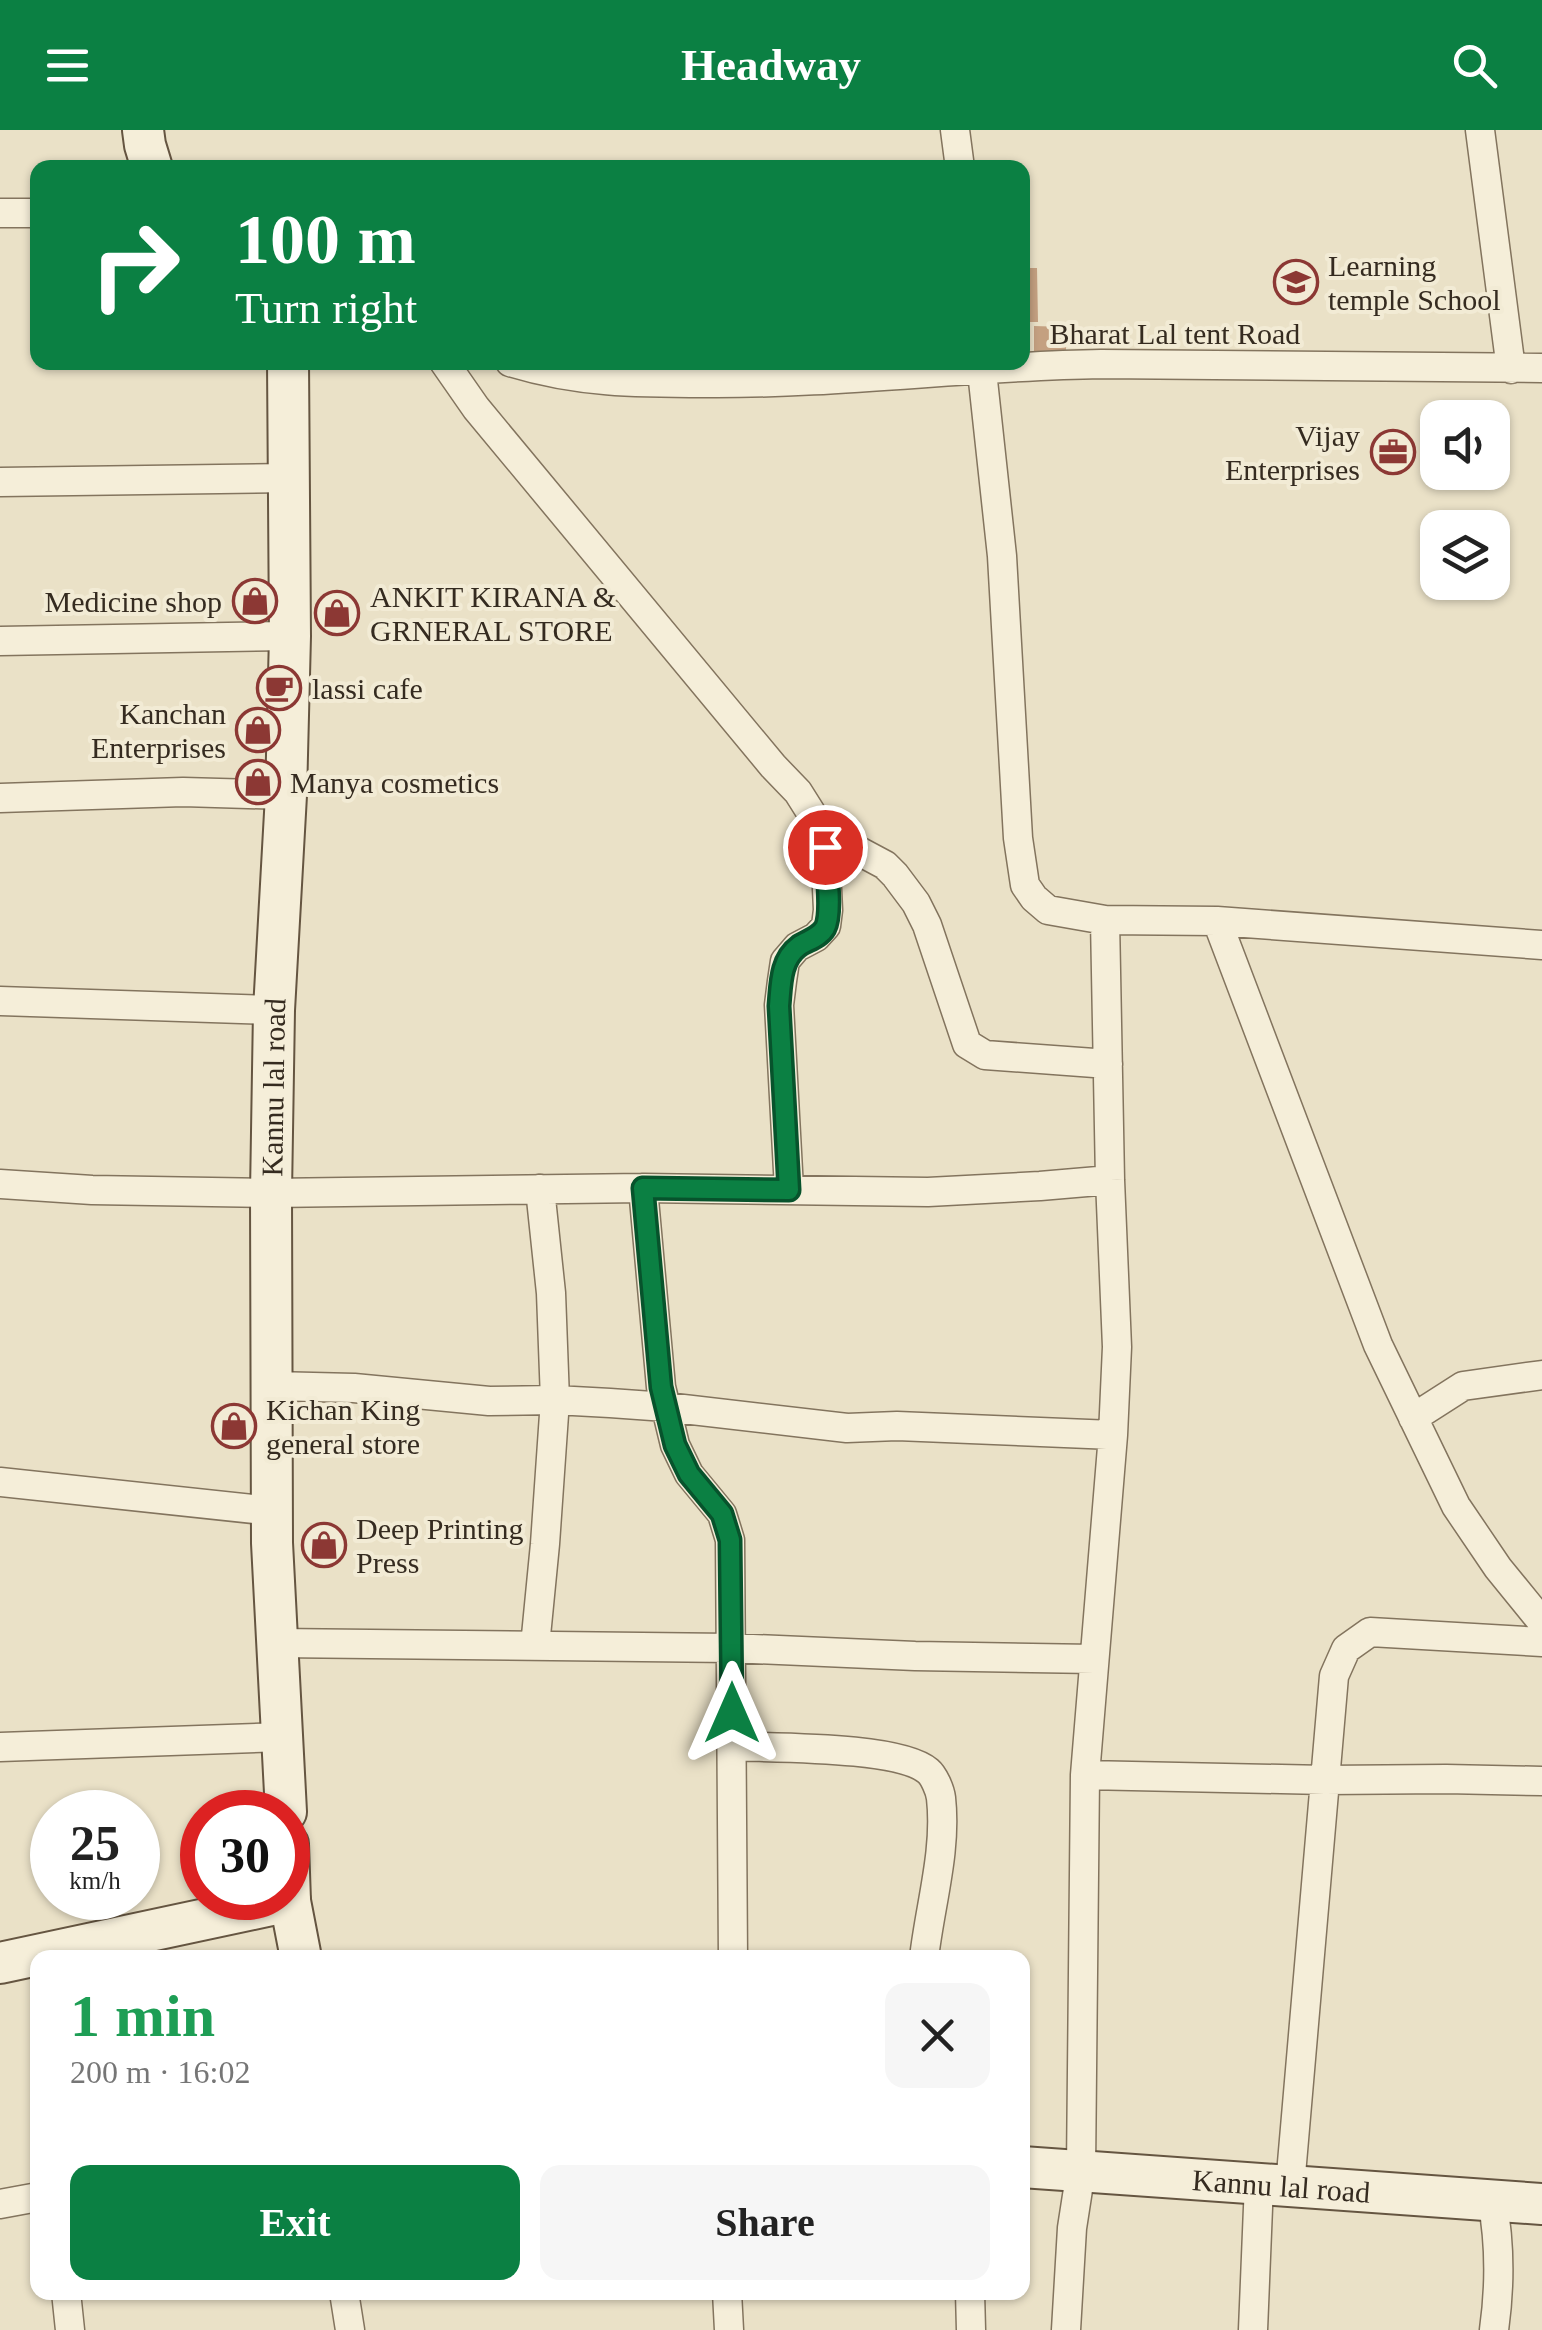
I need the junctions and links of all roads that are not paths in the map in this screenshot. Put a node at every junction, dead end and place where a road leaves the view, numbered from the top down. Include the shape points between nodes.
1 (144, 130) edge
2 (955, 130) edge
3 (1480, 130) edge
4 (150, 160) edge
5 (959, 160) edge
6 (30, 212) edge
7 (0, 214) edge
8 (1030, 365) edge
9 (1542, 368) edge
10 (1511, 369) junction
11 (288, 370) edge
12 (450, 370) edge
13 (536, 370) edge
14 (933, 370) edge
15 (982, 370) edge
16 (290, 478) junction
17 (0, 482) edge
18 (290, 636) junction
19 (0, 641) edge
20 (286, 795) junction
21 (0, 798) edge
22 (825, 847) junction
23 (1105, 920) junction
24 (1217, 922) junction
25 (1542, 945) edge
26 (0, 1001) edge
27 (274, 1010) junction
28 (1108, 1064) junction
29 (1110, 1180) junction
30 (0, 1184) edge
31 (643, 1188) junction
32 (540, 1189) junction
33 (789, 1190) junction
34 (271, 1193) junction
35 (1542, 1375) edge
36 (272, 1386) junction
37 (555, 1400) junction
38 (666, 1407) junction
39 (1413, 1418) junction
40 (1113, 1435) junction
41 (0, 1482) edge
42 (272, 1511) junction
43 (1542, 1622) edge
44 (277, 1642) junction
45 (1542, 1642) edge
46 (535, 1646) junction
47 (731, 1648) junction
48 (1094, 1659) junction
49 (282, 1737) junction
50 (732, 1746) junction
51 (0, 1747) edge
52 (1085, 1775) junction
53 (1325, 1780) junction
54 (1542, 1781) edge
55 (285, 1790) edge
56 (198, 1920) edge
57 (294, 1920) edge
58 (60, 1950) edge
59 (299, 1950) edge
60 (733, 1950) edge
61 (925, 1950) edge
62 (30, 1956) edge
63 (0, 1963) edge
64 (1030, 2167) edge
65 (1081, 2170) junction
66 (1274, 2184) junction
67 (30, 2198) edge
68 (1492, 2200) junction
69 (0, 2204) edge
70 (1542, 2204) edge
71 (67, 2300) edge
72 (345, 2300) edge
73 (727, 2300) edge
74 (970, 2300) edge
75 (70, 2330) edge
76 (350, 2330) edge
77 (729, 2330) edge
78 (971, 2330) edge
79 (1066, 2330) edge
80 (1253, 2330) edge
81 (1494, 2330) edge

1 - 4 street
2 - 5 street
3 - 10 street
6 - 7 street
8 - 10 street, Bharat Lal tent Road
9 - 10 street, Bharat Lal tent Road
11 - 16 street, Kannu lal road
12 - 22 street via 798,792
13 - 14 street, Bharat Lal tent Road via 658,384 760,384
15 - 23 street via 1025,885 1048,910
16 - 17 street
16 - 18 street, Kannu lal road
18 - 19 street
18 - 20 street, Kannu lal road
20 - 21 street
20 - 27 street, Kannu lal road
22 - 28 street via 855,849 885,866 916,903 966,1044 985,1056
22 - 33 street via 826,926 785,961 779,1006
23 - 24 street
23 - 28 street
24 - 25 street
24 - 39 street via 1378,1345
26 - 27 street
27 - 34 street, Kannu lal road
28 - 29 street
29 - 33 street via 963,1191
29 - 40 street via 1117,1347
30 - 34 street
31 - 32 street
31 - 33 street
31 - 38 street
32 - 34 street
32 - 37 street
34 - 36 street, Kannu lal road
35 - 39 street via 1463,1386
36 - 37 street
36 - 42 street, Kannu lal road
37 - 38 street
37 - 46 street
38 - 40 street via 847,1428
38 - 47 street via 675,1445 722,1514 730,1540
39 - 43 street via 1456,1506
40 - 48 street
41 - 42 street
42 - 44 street, Kannu lal road
44 - 46 street
44 - 49 street, Kannu lal road
45 - 53 street via 1370,1632 1346,1648 1334,1676
46 - 47 street
47 - 48 street
47 - 50 street
48 - 52 street
49 - 51 street
49 - 55 street, Kannu lal road
50 - 60 street
50 - 61 street via 868,1752 930,1772 941,1794 940,1854
52 - 53 street
52 - 65 street
53 - 54 street
53 - 66 street
56 - 58 street
57 - 59 street
62 - 63 street
64 - 65 street, Kannu lal road
65 - 66 street, Kannu lal road
65 - 79 street
66 - 68 street, Kannu lal road
66 - 80 street
67 - 69 street
68 - 70 street, Kannu lal road
68 - 81 street
71 - 75 street
72 - 76 street
73 - 77 street
74 - 78 street

